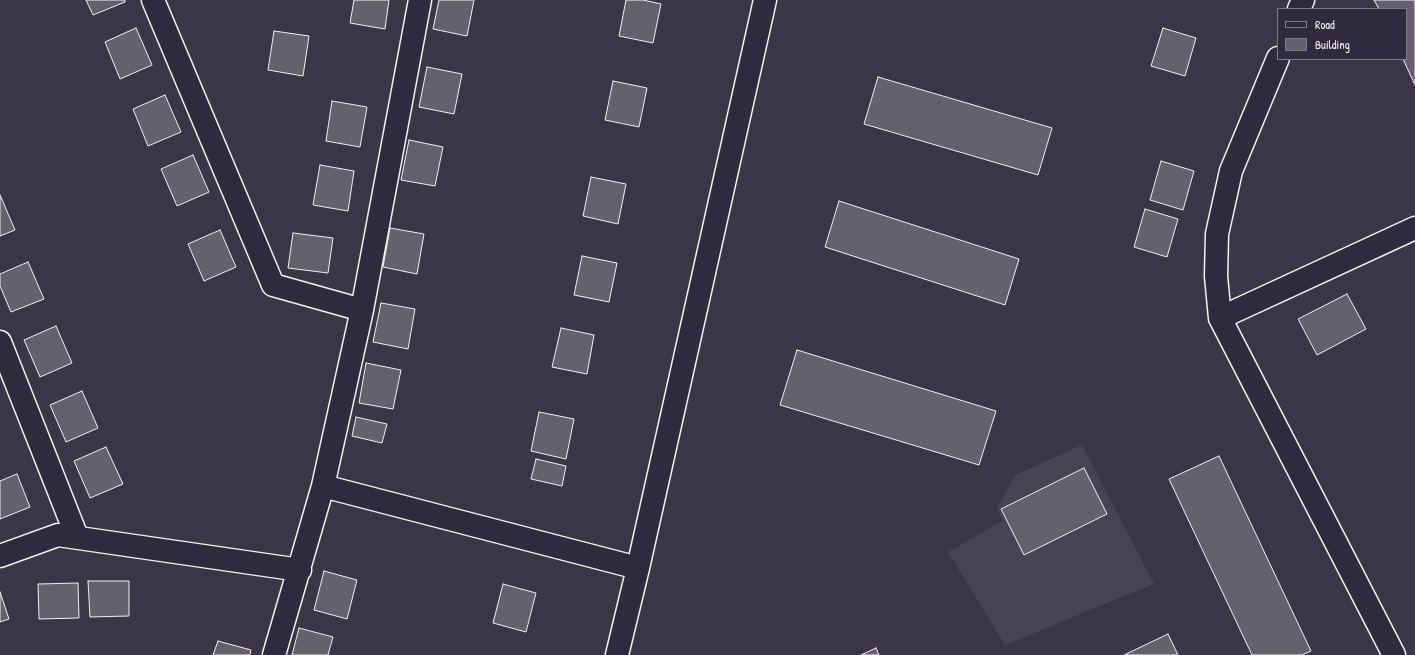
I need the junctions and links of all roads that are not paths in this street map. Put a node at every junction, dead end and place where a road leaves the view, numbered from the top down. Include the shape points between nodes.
1 (153, 0) edge
2 (420, 0) edge
3 (765, 0) edge
4 (1277, 60) edge
5 (1415, 228) edge
6 (362, 310) junction
7 (1220, 318) junction
8 (0, 342) edge
9 (323, 486) junction
10 (77, 537) junction
11 (0, 556) edge
12 (638, 568) junction
13 (300, 570) junction
14 (274, 655) edge
15 (617, 655) edge
16 (1394, 655) edge

1 - 6 street via 273,285
2 - 6 street
3 - 12 street
4 - 7 street via 1231,171 1217,234 1216,276
5 - 7 street
6 - 9 street
7 - 16 street
8 - 10 street
9 - 12 street
9 - 13 street
10 - 11 street via 58,535
10 - 13 street
12 - 15 street
13 - 14 street

